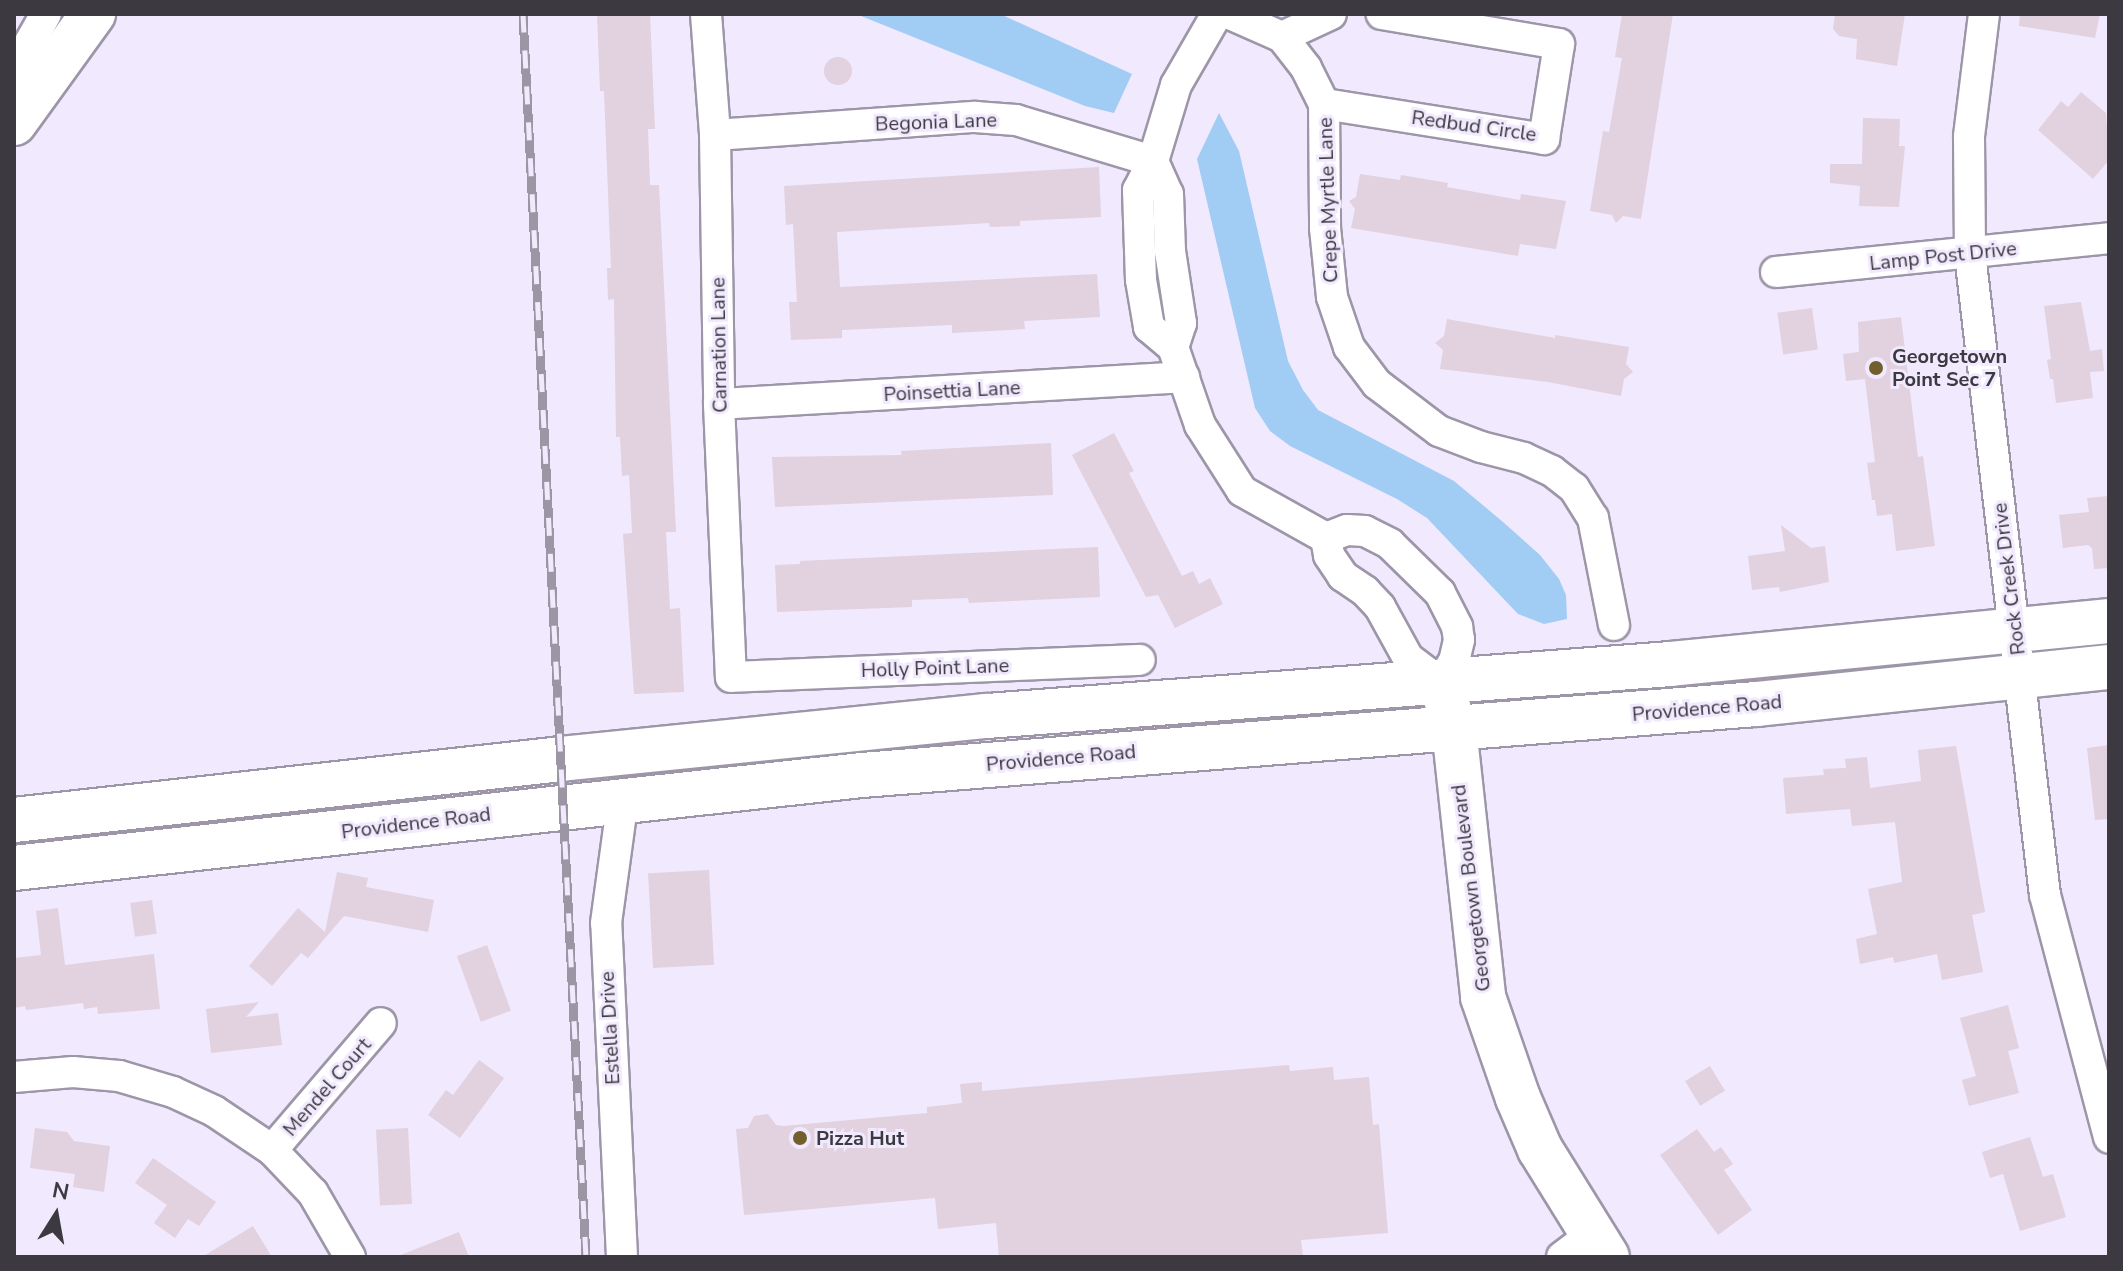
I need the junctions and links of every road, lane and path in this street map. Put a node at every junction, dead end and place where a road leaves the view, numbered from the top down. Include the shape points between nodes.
1 (46, 14) edge
2 (93, 14) edge
3 (706, 14) edge
4 (1217, 14) edge
5 (1230, 14) edge
6 (1331, 14) edge
7 (1382, 14) edge
8 (1984, 14) edge
9 (1282, 37) junction
10 (14, 70) edge
11 (1324, 104) junction
12 (14, 123) edge
13 (715, 135) junction
14 (1153, 161) junction
15 (2109, 238) edge
16 (1970, 254) junction
17 (1776, 272) dead end
18 (1184, 377) junction
19 (719, 404) junction
20 (1326, 538) junction
21 (2109, 621) edge
22 (1614, 625) dead end
23 (2015, 631) junction
24 (1140, 660) dead end
25 (2109, 667) edge
26 (731, 677) joint
27 (2020, 677) junction
28 (1441, 683) junction
29 (1454, 728) junction
30 (623, 799) junction
31 (14, 820) edge
32 (14, 868) edge
33 (381, 1023) dead end
34 (14, 1077) edge
35 (2109, 1138) edge
36 (272, 1150) junction
37 (1587, 1250) edge
38 (350, 1257) edge
39 (622, 1257) edge

1 - 10 street
2 - 12 main road
3 - 13 street, Carnation Lane
4 - 14 street via 1176,85
5 - 9 street, Crepe Myrtle Lane
6 - 9 street
7 - 11 street, Redbud Circle via 1559,44 1544,139
8 - 16 street, Rock Creek Drive via 1969,137
9 - 11 street, Crepe Myrtle Lane
11 - 22 street, Crepe Myrtle Lane via 1325,228 1331,284 1349,347 1377,384 1439,431 1524,458 1574,488 1593,518
13 - 14 street, Begonia Lane via 975,117 1016,120
13 - 19 street, Carnation Lane
14 - 18 street via 1168,194 1181,323 1173,347
15 - 16 street, Lamp Post Drive
16 - 17 street, Lamp Post Drive
16 - 23 street, Rock Creek Drive
18 - 19 street, Poinsettia Lane
18 - 20 street via 1200,425 1242,491
19 - 26 street, Carnation Lane
20 - 28 street via 1329,555 1343,576 1380,607 1408,658
20 - 28 street via 1347,530 1365,531 1390,544 1440,593 1459,640
21 - 23 main road
23 - 27 street, Rock Creek Drive
23 - 28 main road
24 - 26 street, Holly Point Lane
25 - 27 main road, Providence Road
27 - 29 main road, Providence Road
27 - 35 street, Rock Creek Drive via 2045,895
28 - 29 main road, Georgetown Boulevard
28 - 31 main road via 972,718
29 - 30 main road, Providence Road via 1004,762
29 - 37 main road, Georgetown Boulevard via 1483,997 1518,1098
30 - 32 main road, Providence Road
30 - 39 street, Estella Drive via 606,923
33 - 36 street, Mendel Court
34 - 36 street via 73,1072 119,1076 214,1111
36 - 38 street via 313,1193

